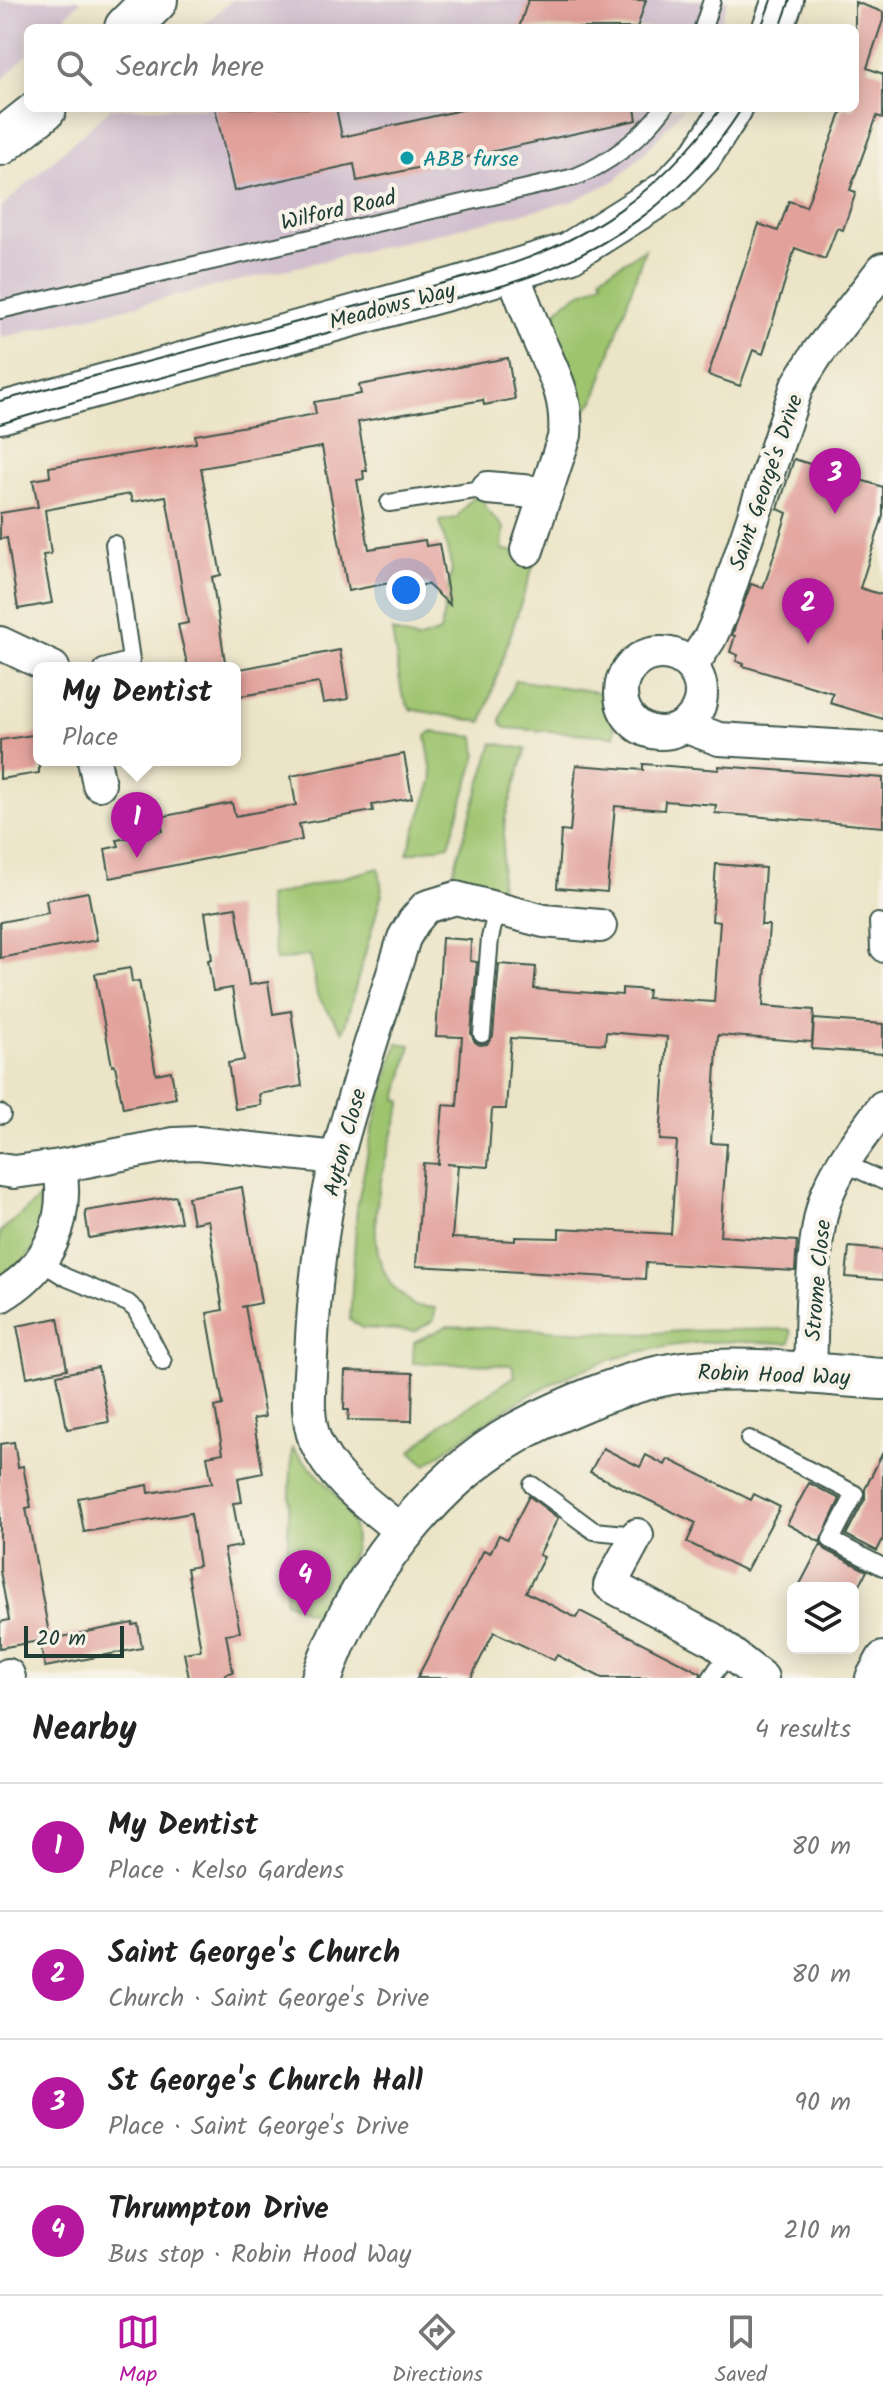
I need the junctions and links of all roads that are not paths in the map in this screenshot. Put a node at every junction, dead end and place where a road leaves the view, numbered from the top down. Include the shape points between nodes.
1 (155, 0) edge
2 (712, 0) edge
3 (783, 0) edge
4 (131, 24) edge
5 (704, 24) edge
6 (774, 24) edge
7 (39, 112) edge
8 (661, 112) edge
9 (729, 112) edge
10 (0, 143) edge
11 (512, 272) junction
12 (879, 279) edge
13 (0, 310) edge
14 (0, 413) edge
15 (488, 488) joint
16 (546, 493) junction
17 (389, 503) dead end
18 (114, 544) dead end
19 (527, 550) dead end
20 (0, 643) edge
21 (40, 662) edge
22 (124, 662) edge
23 (692, 665) junction
24 (684, 726) junction
25 (883, 749) edge
26 (497, 909) junction
27 (883, 923) edge
28 (600, 926) dead end
29 (883, 954) edge
30 (482, 1034) dead end
31 (883, 1107) edge
32 (337, 1158) junction
33 (844, 1163) junction
34 (60, 1166) junction
35 (0, 1170) edge
36 (883, 1181) edge
37 (41, 1262) junction
38 (0, 1296) edge
39 (163, 1362) dead end
40 (810, 1374) junction
41 (883, 1379) edge
42 (749, 1439) dead end
43 (532, 1485) dead end
44 (402, 1532) junction
45 (637, 1535) joint
46 (883, 1567) edge
47 (883, 1658) edge
48 (720, 1665) edge
49 (322, 1678) edge
50 (762, 1678) edge
51 (872, 1678) edge

1 - 4 main road
2 - 5 lane
3 - 6 street
7 - 10 main road
8 - 13 lane, Wilford Road via 622,152 575,177
9 - 11 street, Meadows Way via 701,156 669,190 569,253
11 - 14 street, Meadows Way
11 - 16 street via 554,368 566,417
12 - 23 street, Saint George's Drive via 797,386 722,611
15 - 16 street
15 - 17 lane
16 - 19 street
18 - 22 lane via 131,660
20 - 21 street
23 - 24 street via 701,687 700,702
23 - 24 street via 668,652 636,660 623,675 619,695 637,727 668,733
24 - 25 street via 719,739
26 - 28 street, Ayton Close via 544,921
26 - 30 lane
26 - 32 street, Ayton Close via 456,898 426,907 414,921 404,938
27 - 29 lane via 878,922
31 - 33 street, Strome Close
32 - 34 street via 198,1143
32 - 44 street, Ayton Close via 317,1268 311,1427 327,1464
33 - 36 lane
33 - 40 street, Strome Close via 818,1225
34 - 35 street
34 - 37 street via 59,1219
37 - 38 street
37 - 39 lane via 128,1303
40 - 41 street, Robin Hood Way
40 - 44 street, Robin Hood Way via 693,1371 629,1384 568,1407 516,1433 457,1476
42 - 46 lane via 855,1494 831,1540
43 - 45 lane via 594,1531
44 - 49 street, Robin Hood Way via 349,1614
45 - 48 street via 610,1585 712,1639
47 - 51 street
48 - 50 street

